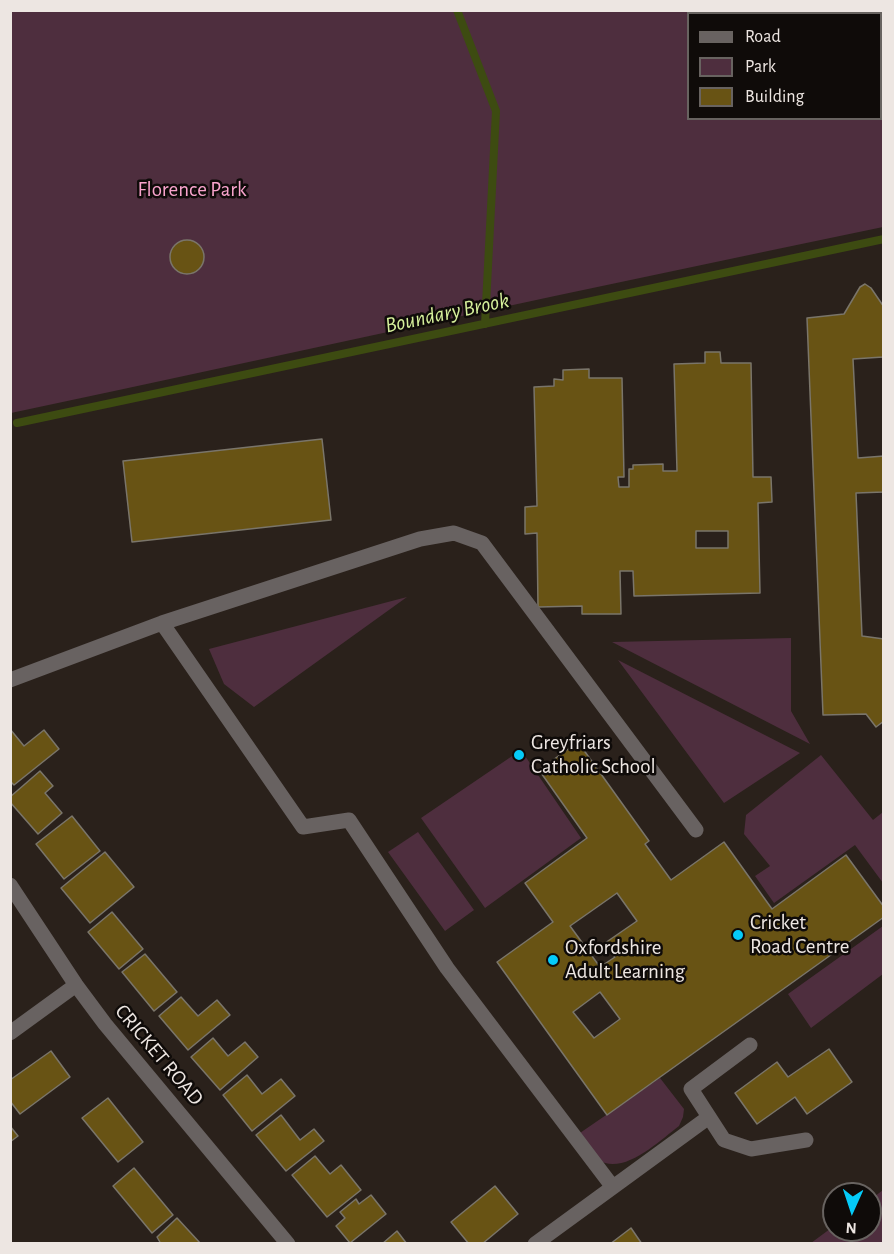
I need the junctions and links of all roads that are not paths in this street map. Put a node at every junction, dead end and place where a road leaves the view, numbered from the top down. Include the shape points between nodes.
1 (162, 622) junction
2 (10, 680) edge
3 (696, 830) dead end
4 (10, 885) edge
5 (76, 985) junction
6 (10, 1034) edge
7 (750, 1045) dead end
8 (709, 1117) junction
9 (806, 1140) dead end
10 (612, 1186) junction
11 (288, 1244) edge
12 (535, 1244) edge

1 - 2 street
1 - 3 street via 420,539 454,533 482,543
1 - 10 street via 303,827 349,820 447,968
4 - 5 street, CRICKET ROAD
5 - 6 street
5 - 11 street, CRICKET ROAD
7 - 8 street via 691,1089
8 - 9 street via 724,1140 751,1149
8 - 10 street
10 - 12 street

